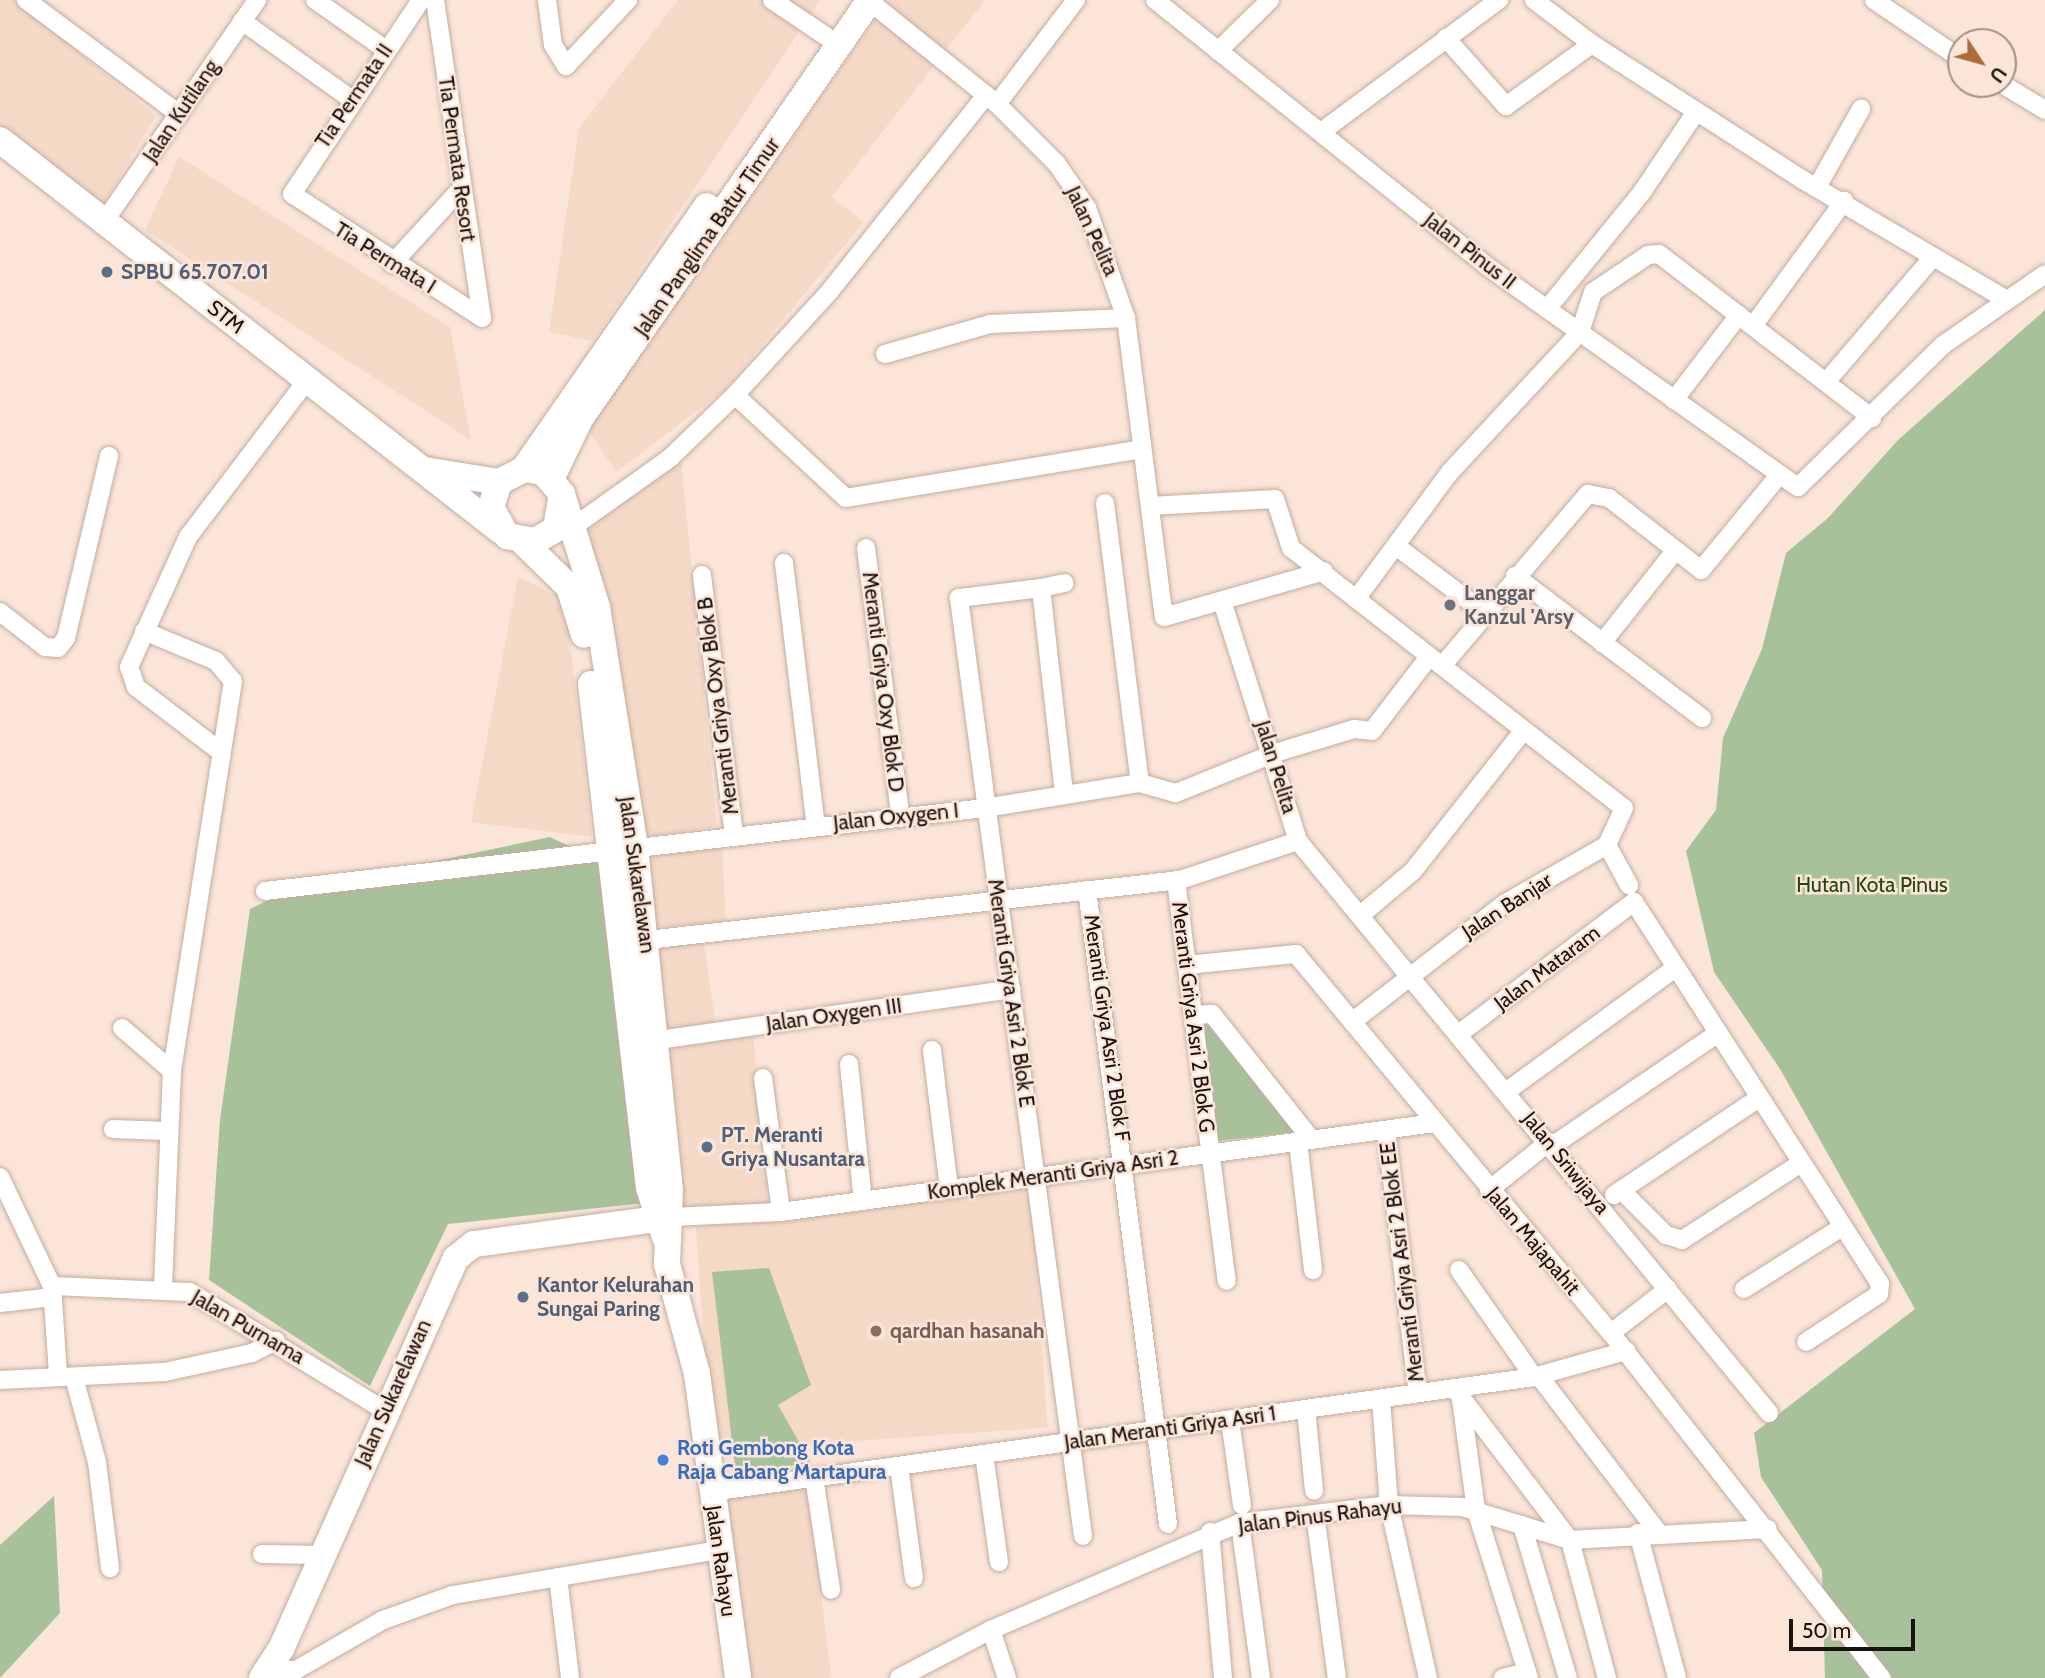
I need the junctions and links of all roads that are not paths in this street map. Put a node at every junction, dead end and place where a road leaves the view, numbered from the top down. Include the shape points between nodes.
1 (26, 0) edge
2 (314, 0) edge
3 (421, 0) edge
4 (435, 0) edge
5 (547, 0) edge
6 (628, 0) edge
7 (772, 0) edge
8 (864, 0) edge
9 (1076, 0) edge
10 (1156, 0) edge
11 (1270, 0) edge
12 (1499, 0) edge
13 (1534, 0) edge
14 (1874, 0) edge
15 (248, 7) edge
16 (827, 37) junction
17 (1447, 38) junction
18 (1592, 44) junction
19 (385, 49) junction
20 (1947, 50) edge
21 (1218, 51) junction
22 (2017, 93) edge
23 (351, 99) junction
24 (991, 99) junction
25 (1861, 109) dead end
26 (2045, 110) edge
27 (1696, 112) junction
28 (179, 114) junction
29 (1321, 132) junction
30 (0, 140) edge
31 (1817, 187) junction
32 (459, 191) junction
33 (292, 194) joint
34 (1844, 201) junction
35 (104, 222) junction
36 (1933, 257) junction
37 (392, 264) junction
38 (2045, 274) edge
39 (2005, 299) junction
40 (1547, 309) junction
41 (482, 318) joint
42 (1126, 318) junction
43 (1746, 320) junction
44 (1580, 332) junction
45 (884, 354) dead end
46 (307, 380) junction
47 (1826, 382) junction
48 (735, 395) junction
49 (1674, 400) junction
50 (1872, 418) junction
51 (1142, 449) junction
52 (109, 456) dead end
53 (419, 469) junction
54 (524, 469) junction
55 (1780, 474) junction
56 (499, 482) junction
57 (557, 486) junction
58 (1105, 503) dead end
59 (1150, 506) junction
60 (573, 527) junction
61 (512, 536) junction
62 (1396, 546) junction
63 (866, 548) dead end
64 (1675, 551) junction
65 (784, 563) dead end
66 (1324, 570) junction
67 (702, 575) dead end
68 (1515, 576) junction
69 (1064, 583) dead end
70 (1041, 588) junction
71 (1356, 599) junction
72 (1222, 601) junction
73 (0, 612) edge
74 (1485, 613) junction
75 (144, 631) junction
76 (1602, 643) junction
77 (1436, 662) junction
78 (1702, 718) dead end
79 (1524, 730) junction
80 (221, 752) junction
81 (1275, 753) junction
82 (1140, 783) junction
83 (1065, 793) junction
84 (985, 808) junction
85 (900, 815) junction
86 (816, 826) junction
87 (734, 837) junction
88 (1298, 841) junction
89 (1607, 845) junction
90 (624, 848) junction
91 (1176, 880) junction
92 (1087, 890) junction
93 (265, 891) dead end
94 (1631, 894) junction
95 (998, 901) junction
96 (1363, 913) junction
97 (647, 940) junction
98 (1187, 965) junction
99 (1675, 968) junction
100 (1412, 973) junction
101 (1011, 989) junction
102 (1193, 1015) junction
103 (1352, 1022) junction
104 (122, 1028) dead end
105 (1460, 1033) junction
106 (1718, 1033) junction
107 (658, 1040) junction
108 (932, 1050) dead end
109 (849, 1064) dead end
110 (172, 1071) junction
111 (763, 1078) dead end
112 (1507, 1091) junction
113 (1759, 1098) junction
114 (1435, 1123) junction
115 (113, 1129) dead end
116 (1386, 1130) junction
117 (167, 1131) junction
118 (1305, 1141) junction
119 (1550, 1144) junction
120 (1210, 1154) junction
121 (1801, 1163) junction
122 (1126, 1165) junction
123 (0, 1177) edge
124 (1038, 1177) junction
125 (949, 1189) junction
126 (1489, 1189) junction
127 (1621, 1190) junction
128 (863, 1201) junction
129 (1599, 1205) junction
130 (781, 1212) junction
131 (664, 1224) junction
132 (1842, 1227) junction
133 (1313, 1269) dead end
134 (1459, 1270) dead end
135 (1227, 1282) dead end
136 (163, 1287) junction
137 (1668, 1289) junction
138 (1744, 1289) dead end
139 (52, 1292) junction
140 (0, 1303) edge
141 (1611, 1333) junction
142 (276, 1341) junction
143 (1805, 1342) dead end
144 (1626, 1351) junction
145 (58, 1374) junction
146 (1536, 1377) junction
147 (0, 1380) edge
148 (75, 1381) junction
149 (1418, 1393) junction
150 (1457, 1394) junction
151 (1381, 1399) junction
152 (1306, 1409) junction
153 (384, 1410) junction
154 (1769, 1413) dead end
155 (1230, 1420) junction
156 (1156, 1430) junction
157 (1069, 1442) junction
158 (984, 1454) junction
159 (899, 1466) junction
160 (814, 1478) junction
161 (1314, 1491) dead end
162 (711, 1492) junction
163 (1389, 1505) junction
164 (1476, 1510) junction
165 (1315, 1514) junction
166 (1241, 1515) junction
167 (1168, 1524) dead end
168 (1522, 1525) junction
169 (1768, 1529) junction
170 (1210, 1532) junction
171 (1658, 1532) junction
172 (1638, 1533) junction
173 (1083, 1536) dead end
174 (1570, 1539) junction
175 (719, 1550) junction
176 (262, 1554) dead end
177 (324, 1555) junction
178 (999, 1562) dead end
179 (110, 1568) dead end
180 (558, 1577) junction
181 (914, 1578) dead end
182 (831, 1590) dead end
183 (991, 1630) junction
184 (265, 1674) edge
185 (1528, 1675) edge
186 (570, 1678) edge
187 (738, 1678) edge
188 (899, 1678) edge
189 (1007, 1678) edge
190 (1223, 1678) edge
191 (1261, 1678) edge
192 (1338, 1678) edge
193 (1428, 1678) edge
194 (1503, 1678) edge
195 (1568, 1678) edge
196 (1607, 1678) edge
197 (1677, 1678) edge
198 (1882, 1678) edge

1 - 28 street
2 - 19 street
3 - 19 street, Tia Permata II
4 - 32 street, Tia Permata Resort
5 - 6 street via 552,45 566,66
7 - 16 street
8 - 16 main road, Jalan Panglima Batur Timur
8 - 24 street, Jalan Pelita
8 - 57 main road, Jalan Panglima Batur Timur via 580,419
9 - 24 street
10 - 21 street, Jalan Pinus II
11 - 21 street
12 - 17 street
13 - 18 street
14 - 20 street
15 - 23 street
15 - 28 street, Jalan Kutilang
16 - 54 main road, Jalan Panglima Batur Timur
17 - 18 street via 1506,106
17 - 29 street
18 - 27 street
19 - 23 street, Tia Permata II
21 - 29 street, Jalan Pinus II
22 - 26 street
23 - 33 street, Tia Permata II
24 - 42 street, Jalan Pelita via 1073,184
24 - 48 street via 829,292
25 - 31 street
27 - 31 street
27 - 40 street via 1642,192
28 - 35 street, Jalan Kutilang
29 - 40 street, Jalan Pinus II
30 - 35 main road, STM
31 - 34 street
32 - 37 street
32 - 41 street, Tia Permata Resort
33 - 37 street, Tia Permata I
34 - 36 street
34 - 43 street
35 - 46 main road, STM
36 - 39 street
36 - 47 street
37 - 41 street, Tia Permata I
38 - 39 street
39 - 50 street via 1943,345
40 - 44 street, Jalan Pinus II
42 - 45 street via 990,324
42 - 51 street, Jalan Pelita
43 - 44 street via 1655,253 1593,292
43 - 47 street
43 - 49 street
44 - 49 street, Jalan Pinus II
44 - 62 street via 1450,472
46 - 53 main road, STM
46 - 75 street via 188,537
47 - 50 street
48 - 51 street via 846,498
48 - 60 street via 670,458
49 - 55 street, Jalan Pinus II
50 - 55 street, Jalan Pinus II via 1797,487
51 - 59 street, Jalan Pelita
52 - 73 street via 66,638 58,648 45,647
53 - 56 main road
53 - 61 main road, Jalan Sukarelawan
54 - 56 main road
54 - 57 main road
55 - 64 street via 1701,570
56 - 61 main road via 491,507
57 - 60 main road, Jalan Sukarelawan
57 - 61 main road via 556,529
58 - 82 street
59 - 66 street via 1266,495 1276,499 1291,548
59 - 72 street, Jalan Pelita via 1164,617
60 - 90 main road, Jalan Sukarelawan via 597,607
61 - 90 main road, Jalan Sukarelawan via 569,586 581,614
62 - 71 street
62 - 74 street
63 - 85 street, Meranti Griya Oxy Blok D
64 - 68 street via 1609,498 1588,495
64 - 76 street
65 - 86 street
66 - 71 street
66 - 72 street
67 - 87 street, Meranti Griya Oxy Blok B
68 - 74 street
68 - 76 street
69 - 70 street
70 - 83 street
70 - 84 street, Meranti Griya Asri 2 Blok E via 958,600
71 - 77 street
72 - 81 street, Jalan Pelita
74 - 77 street
75 - 80 street via 129,667 132,681
75 - 80 street via 230,673 233,690
76 - 78 street
77 - 79 street
77 - 81 street via 1372,732 1354,729
79 - 89 street via 1624,808
79 - 96 street via 1413,871
80 - 110 street
81 - 82 street, Jalan Oxygen I via 1176,793
81 - 88 street, Jalan Pelita
82 - 83 street, Jalan Oxygen I
83 - 84 street, Jalan Oxygen I
84 - 85 street, Jalan Oxygen I
84 - 95 street, Meranti Griya Asri 2 Blok E
85 - 86 street, Jalan Oxygen I
86 - 87 street, Jalan Oxygen I
87 - 90 street, Jalan Oxygen I
88 - 91 street
88 - 96 street, Jalan Pelita
89 - 94 street
89 - 100 street, Jalan Banjar via 1504,904
90 - 93 street, Jalan Oxygen I
90 - 97 main road, Jalan Sukarelawan
90 - 131 main road, Jalan Sukarelawan
91 - 92 street
91 - 98 street, Meranti Griya Asri 2 Blok G
92 - 95 street
92 - 122 street, Meranti Griya Asri 2 Blok F
94 - 99 street
94 - 105 street, Jalan Mataram
95 - 97 street
95 - 101 street, Meranti Griya Asri 2 Blok E
96 - 100 street, Jalan Sriwijaya
97 - 107 main road, Jalan Sukarelawan
98 - 102 street, Meranti Griya Asri 2 Blok G
98 - 103 street, Jalan Majapahit via 1297,954
99 - 106 street
99 - 112 street
100 - 103 street, Jalan Banjar
100 - 105 street, Jalan Sriwijaya
101 - 107 street, Jalan Oxygen III
101 - 124 street, Meranti Griya Asri 2 Blok E
102 - 118 street via 1212,1014
102 - 120 street, Meranti Griya Asri 2 Blok G
103 - 114 street, Jalan Majapahit
104 - 110 street
105 - 112 street, Jalan Sriwijaya
106 - 113 street
106 - 119 street
107 - 131 main road, Jalan Sukarelawan
108 - 125 street
109 - 128 street
110 - 117 street
111 - 130 street
112 - 119 street, Jalan Sriwijaya
113 - 121 street
113 - 127 street
114 - 116 street, Komplek Meranti Griya Asri 2
114 - 126 street, Jalan Majapahit
115 - 117 street
116 - 118 street, Komplek Meranti Griya Asri 2
116 - 149 street, Meranti Griya Asri 2 Blok EE
117 - 136 street
118 - 120 street, Komplek Meranti Griya Asri 2
118 - 133 street
119 - 126 street
119 - 129 street, Jalan Sriwijaya
120 - 122 street, Komplek Meranti Griya Asri 2
120 - 135 street, Meranti Griya Asri 2 Blok G
121 - 127 street via 1682,1240 1667,1235
121 - 132 street
122 - 124 street, Komplek Meranti Griya Asri 2
122 - 156 street, Meranti Griya Asri 2 Blok F
123 - 139 street
124 - 125 street, Komplek Meranti Griya Asri 2
124 - 157 street, Meranti Griya Asri 2 Blok E
125 - 128 street, Komplek Meranti Griya Asri 2
126 - 141 street, Jalan Majapahit
127 - 129 street
128 - 130 street, Komplek Meranti Griya Asri 2
129 - 137 street, Jalan Sriwijaya
130 - 131 street, Komplek Meranti Griya Asri 2
131 - 153 main road, Jalan Sukarelawan via 474,1244 456,1258 440,1286
131 - 162 main road, Jalan Rahayu via 697,1374
132 - 138 street
132 - 143 street via 1881,1292
134 - 146 street
136 - 139 street, Jalan Purnama
136 - 142 street, Jalan Purnama via 190,1292
137 - 141 street
137 - 154 street, Jalan Sriwijaya
139 - 140 street, Jalan Purnama
139 - 145 street
141 - 144 street, Jalan Majapahit
142 - 148 street via 204,1364
142 - 153 street, Jalan Purnama
144 - 146 street, Jalan Meranti Griya Asri 1
144 - 169 street, Jalan Majapahit
145 - 147 street
145 - 148 street
146 - 150 street, Jalan Meranti Griya Asri 1
146 - 171 street
148 - 179 street via 97,1462
149 - 150 street, Jalan Meranti Griya Asri 1
149 - 151 street, Jalan Meranti Griya Asri 1
150 - 164 street
150 - 174 street
151 - 152 street, Jalan Meranti Griya Asri 1
151 - 163 street
152 - 155 street, Jalan Meranti Griya Asri 1
152 - 161 street
153 - 177 main road, Jalan Sukarelawan
155 - 156 street, Jalan Meranti Griya Asri 1
155 - 166 street
156 - 157 street, Jalan Meranti Griya Asri 1
156 - 167 street, Meranti Griya Asri 2 Blok F
157 - 158 street, Jalan Meranti Griya Asri 1
157 - 173 street, Meranti Griya Asri 2 Blok E
158 - 159 street, Jalan Meranti Griya Asri 1
158 - 178 street
159 - 160 street, Jalan Meranti Griya Asri 1
159 - 181 street
160 - 162 street, Jalan Meranti Griya Asri 1
160 - 182 street
162 - 175 main road, Jalan Rahayu
163 - 164 street, Jalan Pinus Rahayu
163 - 165 street, Jalan Pinus Rahayu
163 - 193 street
164 - 168 street, Jalan Pinus Rahayu
164 - 185 street
165 - 166 street, Jalan Pinus Rahayu
165 - 192 street
166 - 170 street, Jalan Pinus Rahayu
166 - 191 street
168 - 174 street, Jalan Pinus Rahayu
168 - 195 street
169 - 171 street, Jalan Pinus Rahayu
169 - 198 street, Jalan Majapahit
170 - 183 street, Jalan Pinus Rahayu
170 - 190 street
171 - 172 street, Jalan Pinus Rahayu
172 - 174 street, Jalan Pinus Rahayu
172 - 197 street
174 - 196 street
175 - 180 street
175 - 187 main road, Jalan Rahayu
176 - 177 street
177 - 184 main road, Jalan Sukarelawan
180 - 184 street via 414,1607 313,1663
180 - 186 street
183 - 188 street, Jalan Pinus Rahayu
183 - 189 street
185 - 194 street

